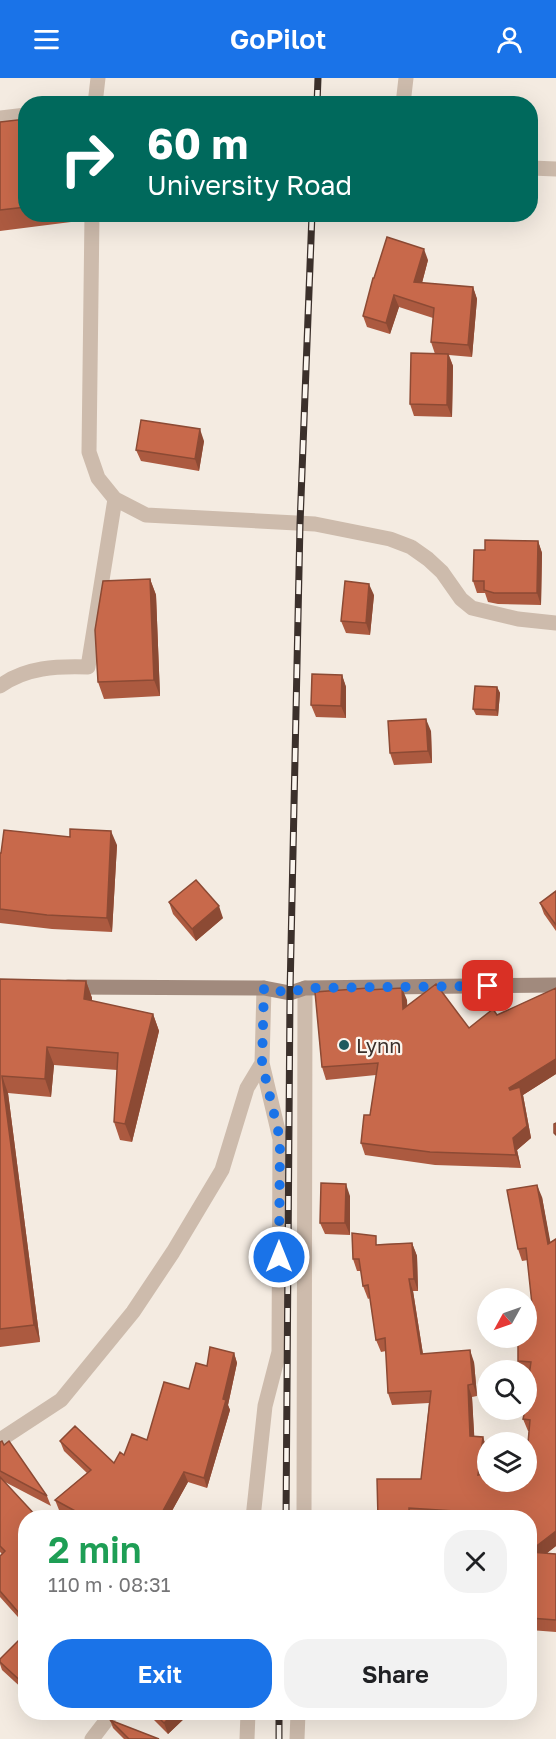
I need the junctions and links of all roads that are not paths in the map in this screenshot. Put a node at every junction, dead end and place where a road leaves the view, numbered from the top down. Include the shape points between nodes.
1 (98, 78) edge
2 (406, 78) edge
3 (96, 96) edge
4 (404, 96) edge
5 (18, 116) edge
6 (0, 118) edge
7 (538, 168) edge
8 (556, 169) edge
9 (92, 222) edge
10 (116, 500) junction
11 (556, 623) edge
12 (0, 686) edge
13 (556, 985) edge
14 (48, 987) edge
15 (264, 988) junction
16 (298, 990) junction
17 (262, 1063) junction
18 (0, 1440) edge
19 (255, 1510) edge
20 (304, 1510) edge
21 (107, 1720) edge
22 (248, 1720) edge
23 (298, 1720) edge
24 (92, 1739) edge
25 (247, 1739) edge
26 (297, 1739) edge

1 - 3 street
2 - 4 street
5 - 6 street
7 - 8 street
9 - 10 street via 89,452 98,478
10 - 11 street via 146,515 315,524 390,539 428,559 472,608
10 - 12 street via 88,667 51,666 11,678
13 - 16 street
14 - 15 street
15 - 16 street
15 - 17 street
16 - 20 street
17 - 18 street via 246,1088 222,1170 133,1312 61,1400
17 - 19 street via 280,1139 279,1352 265,1406
21 - 24 street
22 - 25 street
23 - 26 street

